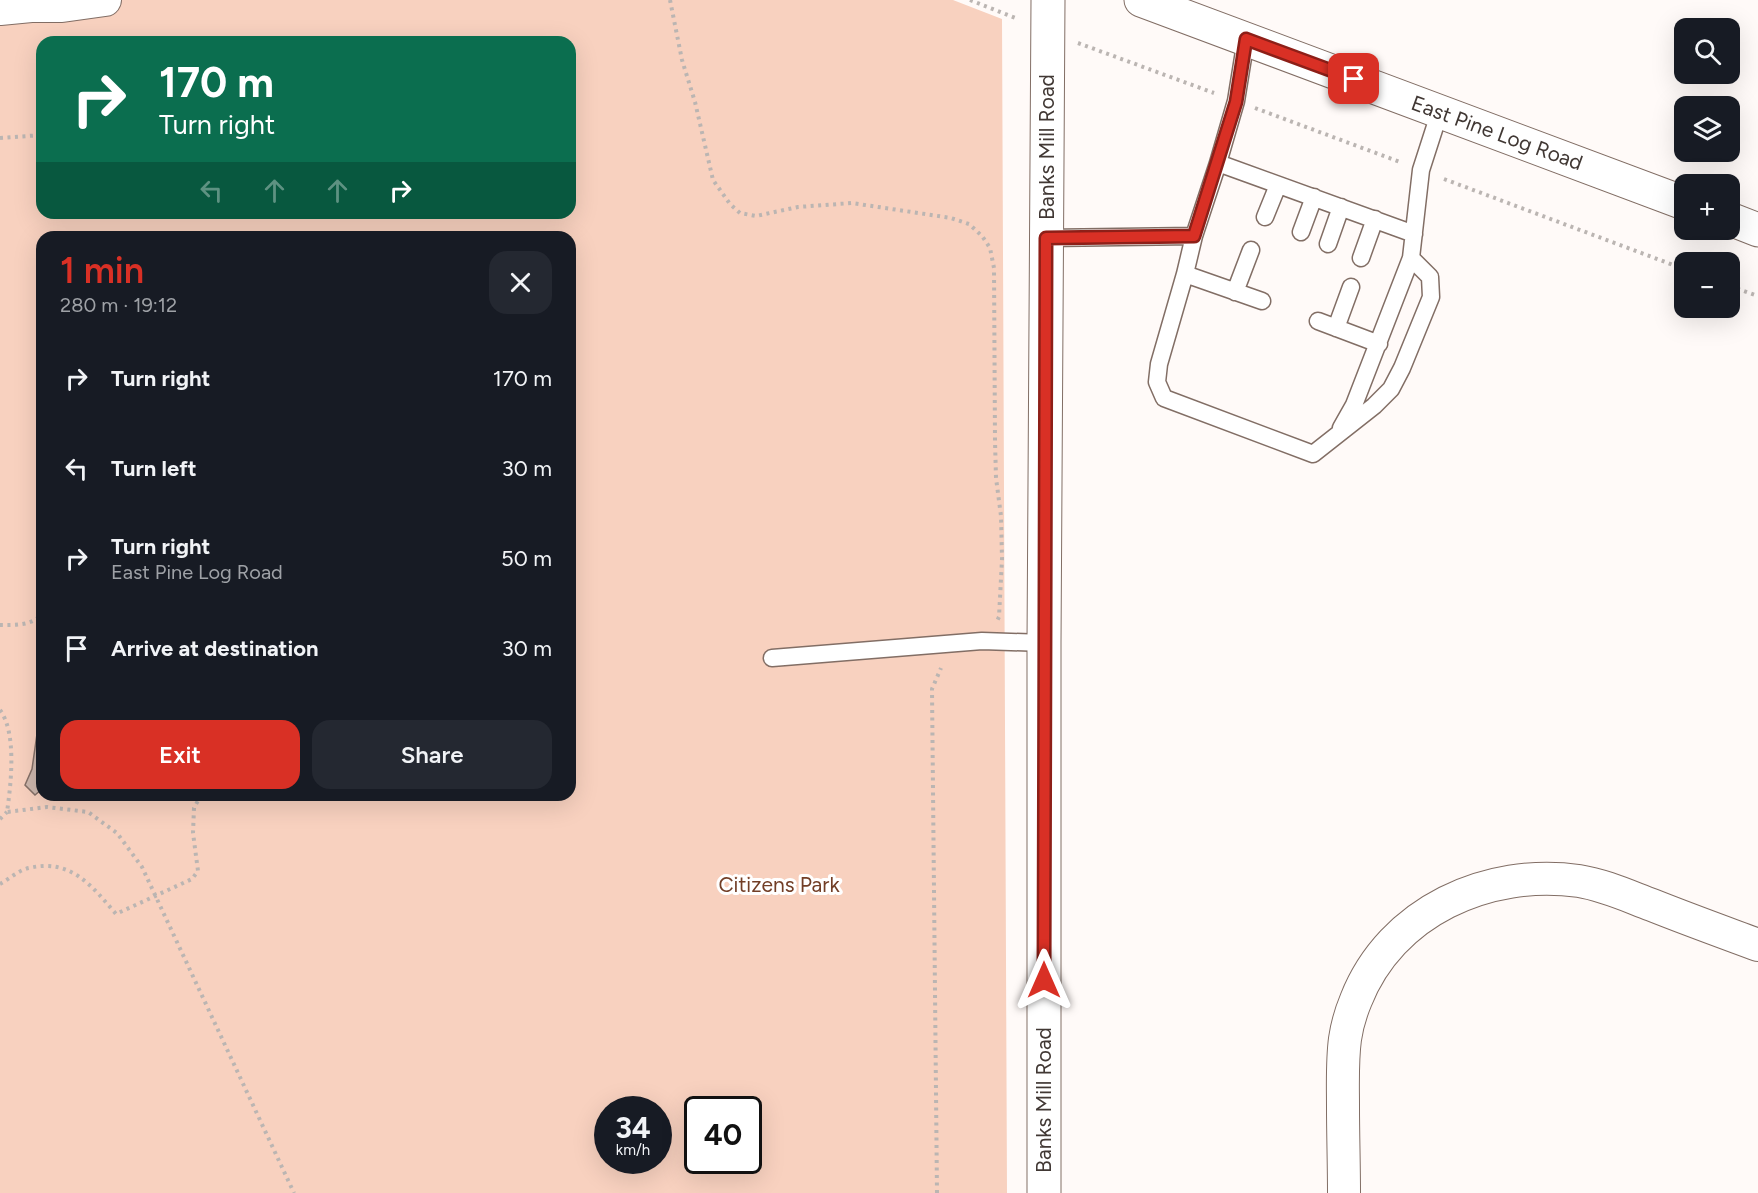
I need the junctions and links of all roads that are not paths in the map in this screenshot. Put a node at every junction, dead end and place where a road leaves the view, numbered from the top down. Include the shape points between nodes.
1 (105, 0) edge
2 (1141, 0) edge
3 (0, 9) edge
4 (1048, 16) edge
5 (1246, 39) junction
6 (1440, 111) junction
7 (1218, 163) junction
8 (1278, 185) junction
9 (1314, 197) junction
10 (1674, 199) edge
11 (1341, 207) junction
12 (1265, 217) dead end
13 (1375, 219) junction
14 (1740, 223) edge
15 (1758, 230) edge
16 (1301, 232) dead end
17 (1414, 234) junction
18 (1194, 236) junction
19 (1046, 238) junction
20 (1328, 244) dead end
21 (1251, 250) dead end
22 (1361, 258) dead end
23 (1411, 258) junction
24 (1185, 274) junction
25 (1351, 287) dead end
26 (1235, 292) junction
27 (1262, 301) dead end
28 (1318, 321) dead end
29 (1336, 328) junction
30 (1378, 344) junction
31 (1336, 437) junction
32 (1044, 643) junction
33 (772, 658) dead end
34 (1758, 945) edge
35 (1044, 1193) edge
36 (1344, 1193) edge

1 - 3 street
2 - 5 street, East Pine Log Road
4 - 19 street, Banks Mill Road
5 - 6 street, East Pine Log Road
5 - 7 lane via 1236,102
6 - 10 street, East Pine Log Road
6 - 17 lane via 1421,170
7 - 8 lane
7 - 18 lane
8 - 9 lane
8 - 12 lane
9 - 11 lane
9 - 16 lane
11 - 13 lane
11 - 20 lane
13 - 17 lane
13 - 22 lane
14 - 15 street
17 - 23 lane
18 - 19 lane
18 - 24 lane
19 - 32 street, Banks Mill Road
21 - 26 lane
23 - 30 lane
23 - 31 lane via 1430,277 1431,297 1402,368 1391,388 1374,406
24 - 26 lane
24 - 31 lane via 1159,364 1157,382 1164,398 1313,454
25 - 29 lane
26 - 27 lane
28 - 29 lane
29 - 30 lane
30 - 31 lane via 1354,405
32 - 33 lane via 982,641
32 - 35 street, Banks Mill Road
34 - 36 street via 1607,888 1553,878 1498,883 1472,890 1430,910 1390,944 1365,980 1351,1012 1342,1069

